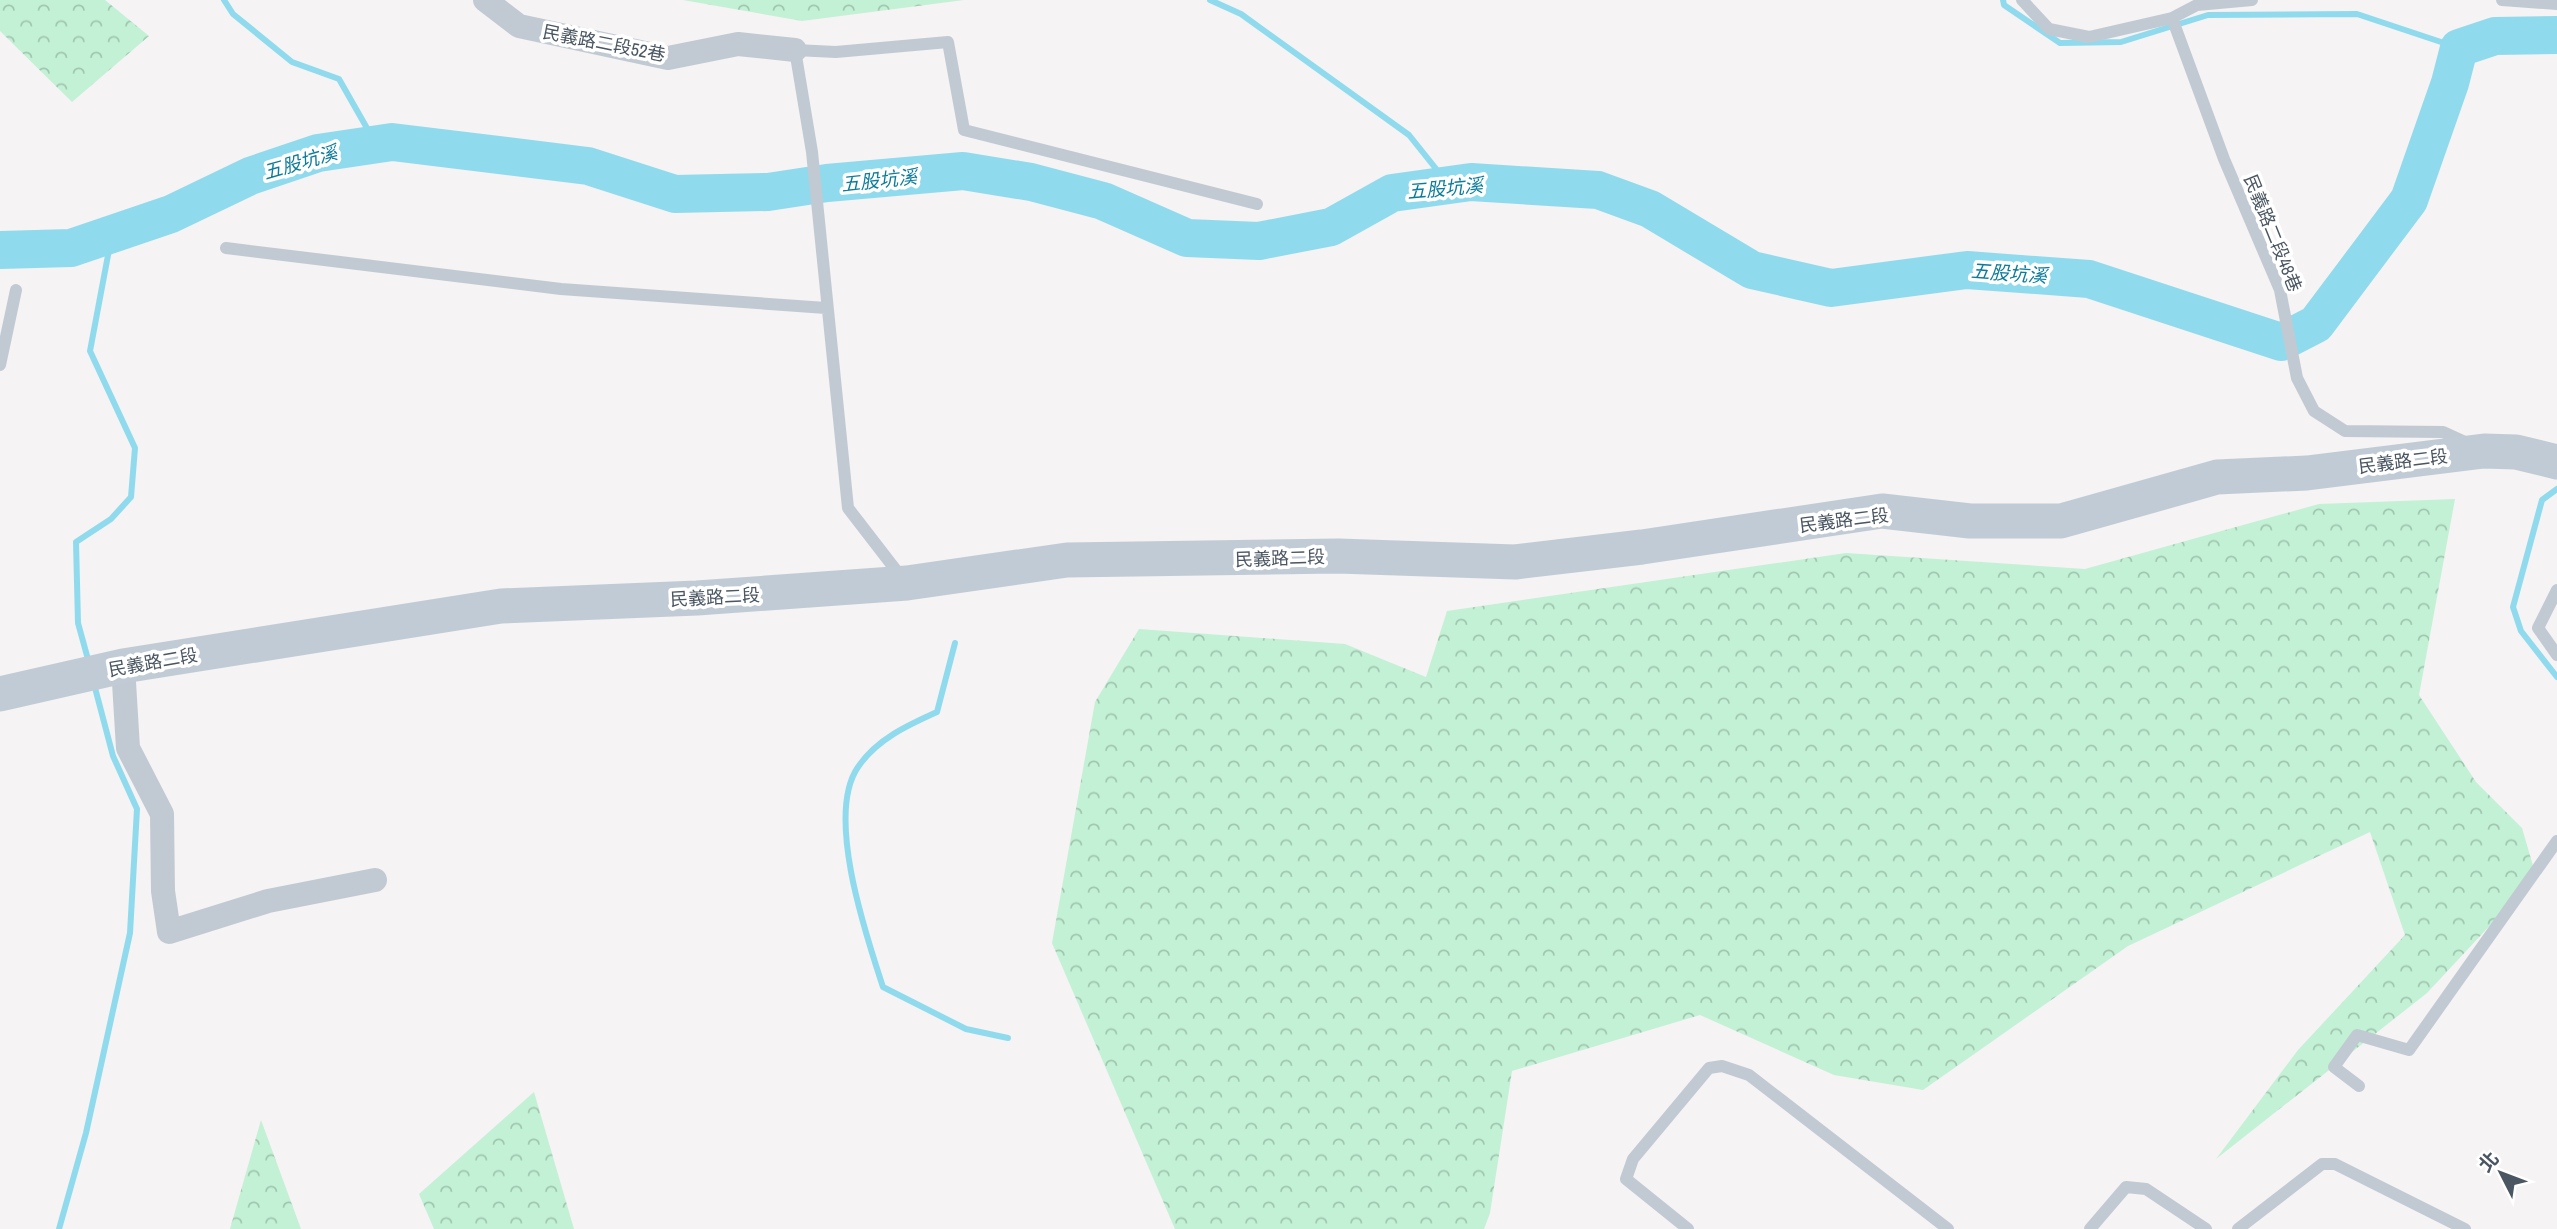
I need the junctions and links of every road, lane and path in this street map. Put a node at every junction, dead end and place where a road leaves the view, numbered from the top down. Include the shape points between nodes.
1 (485, 0) edge
2 (2022, 0) edge
3 (2252, 0) edge
4 (2502, 0) edge
5 (2557, 4) edge
6 (2172, 18) junction
7 (795, 50) junction
8 (1257, 204) dead end
9 (226, 248) dead end
10 (16, 290) dead end
11 (826, 308) junction
12 (0, 365) edge
13 (2484, 451) junction
14 (2557, 462) edge
15 (907, 583) junction
16 (2557, 590) edge
17 (2557, 655) edge
18 (102, 671) junction
19 (0, 694) edge
20 (2557, 841) edge
21 (375, 880) dead end
22 (2359, 1086) dead end
23 (1688, 1229) edge
24 (1948, 1229) edge
25 (2091, 1229) edge
26 (2206, 1229) edge
27 (2238, 1229) edge
28 (2465, 1229) edge

1 - 7 street, 民義路二段52巷 via 519,26 668,58 738,44
2 - 6 lane via 2049,29 2090,37
3 - 6 lane via 2197,5
4 - 5 lane
6 - 13 lane, 民義路二段48巷 via 2224,159 2280,290 2297,378 2314,411 2345,431 2443,432
7 - 8 lane via 836,52 948,41 964,130
7 - 11 lane via 812,152
9 - 11 lane via 561,289
10 - 12 lane
11 - 15 lane via 848,508
13 - 14 main road, 民義路二段 via 2516,452
13 - 15 main road, 民義路二段 via 2306,473 2217,477 2062,521 1970,521 1882,512 1515,562 1339,556 1067,561
15 - 18 main road, 民義路二段 via 501,606
16 - 17 lane via 2538,628
18 - 19 main road, 民義路二段
18 - 21 street via 128,748 162,814 163,891 169,932 268,901
20 - 22 lane via 2409,1050 2357,1035 2334,1067
23 - 24 lane via 1626,1179 1633,1159 1709,1068 1722,1066 1749,1075
25 - 26 lane via 2126,1187 2146,1189
27 - 28 lane via 2322,1164 2334,1164

